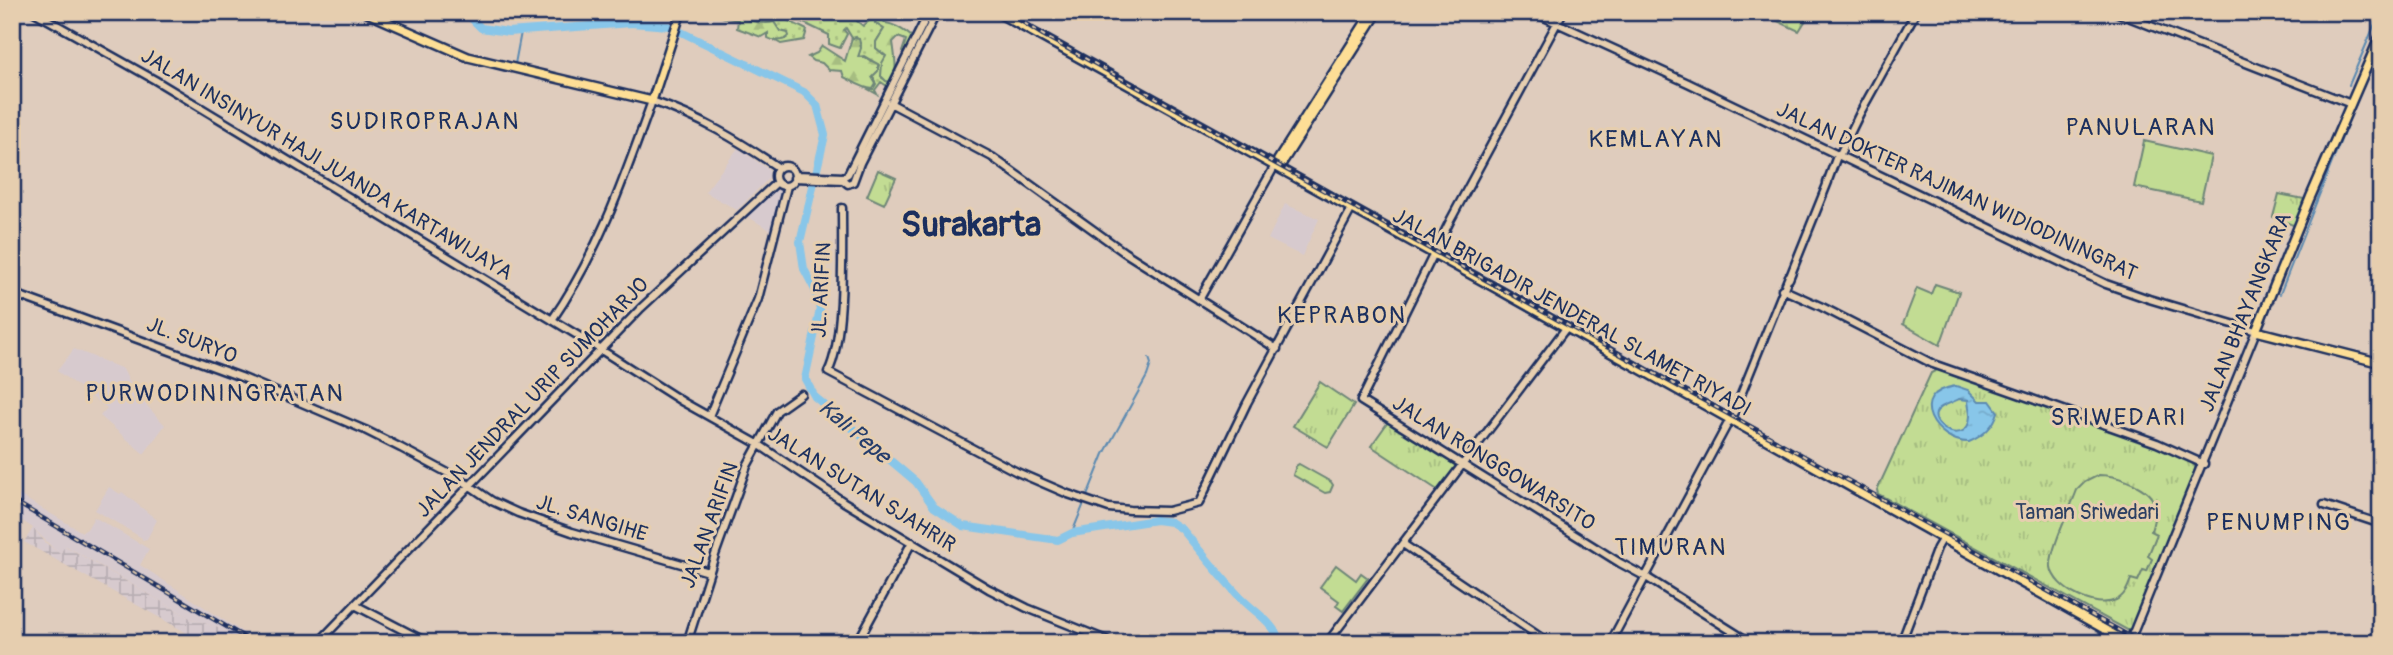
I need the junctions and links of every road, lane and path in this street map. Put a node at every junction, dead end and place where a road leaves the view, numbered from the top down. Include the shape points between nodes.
1 (34, 12) edge
2 (365, 12) edge
3 (681, 12) edge
4 (929, 12) edge
5 (937, 12) edge
6 (997, 12) edge
7 (1372, 12) edge
8 (1378, 12) edge
9 (1533, 12) edge
10 (1563, 12) edge
11 (1916, 12) edge
12 (2115, 12) edge
13 (1556, 23) junction
14 (2381, 34) edge
15 (1355, 44) junction
16 (652, 101) junction
17 (890, 103) junction
18 (2351, 104) junction
19 (1840, 155) junction
20 (1278, 165) junction
21 (779, 168) junction
22 (794, 177) junction
23 (847, 177) junction
24 (777, 182) junction
25 (787, 186) junction
26 (842, 208) dead end
27 (1351, 210) junction
28 (1433, 255) junction
29 (1784, 289) junction
30 (12, 293) edge
31 (1199, 300) junction
32 (552, 320) junction
33 (1566, 328) junction
34 (2256, 331) junction
35 (601, 349) junction
36 (1277, 349) junction
37 (2381, 363) edge
38 (801, 394) dead end
39 (709, 416) junction
40 (1729, 420) junction
41 (758, 444) junction
42 (2204, 464) junction
43 (1464, 465) junction
44 (469, 486) junction
45 (2324, 505) dead end
46 (2381, 524) edge
47 (1943, 538) junction
48 (912, 542) junction
49 (1403, 544) junction
50 (709, 572) junction
51 (1646, 577) junction
52 (355, 605) junction
53 (318, 643) edge
54 (428, 643) edge
55 (687, 643) edge
56 (858, 643) edge
57 (1114, 643) edge
58 (1326, 643) edge
59 (1549, 643) edge
60 (1610, 643) edge
61 (1751, 643) edge
62 (1901, 643) edge
63 (2129, 643) edge

1 - 32 main road, JALAN INSINYUR HAJI JUANDA KARTAWIJAYA
2 - 16 main road via 468,57
3 - 16 main road
4 - 23 main road
5 - 17 main road
6 - 20 main road, JALAN BRIGADIR JENDERAL SLAMET RIYADI
7 - 15 main road
8 - 15 main road
9 - 13 main road, JALAN DOKTER RAJIMAN WIDIODININGRAT
10 - 13 main road
11 - 19 main road
12 - 18 main road
13 - 19 main road, JALAN DOKTER RAJIMAN WIDIODININGRAT
13 - 28 main road
14 - 18 main road, JALAN BHAYANGKARA
15 - 20 main road
16 - 21 main road via 691,115
16 - 32 main road via 586,266
17 - 23 main road
17 - 31 main road via 992,157
18 - 34 main road, JALAN BHAYANGKARA
19 - 29 main road
19 - 34 main road, JALAN DOKTER RAJIMAN WIDIODININGRAT via 2106,284
20 - 27 main road, JALAN BRIGADIR JENDERAL SLAMET RIYADI
20 - 31 main road
21 - 22 main road via 788,166
21 - 24 main road
22 - 23 main road
22 - 25 main road
24 - 25 main road
24 - 35 main road, JALAN JENDRAL URIP SUMOHARJO
25 - 39 main road via 751,322
26 - 36 main road, JL. ARIFIN via 838,326 828,372 1054,489 1084,500 1150,512 1199,503
27 - 28 main road, JALAN BRIGADIR JENDERAL SLAMET RIYADI
27 - 36 main road
28 - 33 main road, JALAN BRIGADIR JENDERAL SLAMET RIYADI
28 - 43 main road, JALAN RONGGOWARSITO via 1362,401
29 - 40 main road
29 - 42 main road via 1933,364
30 - 44 main road, JL. SURYO via 241,377 365,430
31 - 36 main road
32 - 35 main road, JALAN INSINYUR HAJI JUANDA KARTAWIJAYA
33 - 40 main road, JALAN BRIGADIR JENDERAL SLAMET RIYADI
33 - 43 main road
34 - 37 main road, JALAN DOKTER RAJIMAN WIDIODININGRAT
34 - 42 main road, JALAN BHAYANGKARA
35 - 39 main road, JALAN SUTAN SJAHRIR
35 - 44 main road, JALAN JENDRAL URIP SUMOHARJO
38 - 41 main road, JALAN ARIFIN via 777,411
39 - 41 main road, JALAN SUTAN SJAHRIR
40 - 47 main road, JALAN BRIGADIR JENDERAL SLAMET RIYADI
40 - 51 main road
41 - 48 main road, JALAN SUTAN SJAHRIR
41 - 50 main road, JALAN ARIFIN
42 - 63 main road, JALAN BHAYANGKARA
43 - 49 main road
43 - 51 main road, JALAN RONGGOWARSITO
44 - 50 main road, JL. SANGIHE via 528,517
44 - 52 main road, JALAN JENDRAL URIP SUMOHARJO
45 - 46 main road
47 - 62 main road
47 - 63 main road, JALAN BRIGADIR JENDERAL SLAMET RIYADI
48 - 56 main road
48 - 57 main road, JALAN SUTAN SJAHRIR via 1008,599
49 - 58 main road
49 - 59 main road
50 - 55 main road, JALAN ARIFIN
51 - 60 main road
51 - 61 main road, JALAN RONGGOWARSITO
52 - 53 main road, JALAN JENDRAL URIP SUMOHARJO
52 - 54 main road

